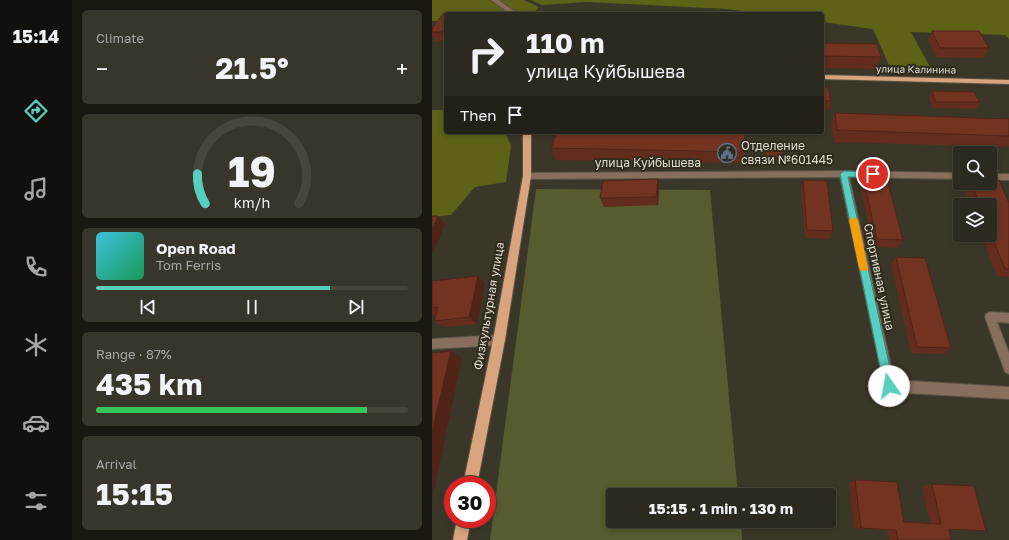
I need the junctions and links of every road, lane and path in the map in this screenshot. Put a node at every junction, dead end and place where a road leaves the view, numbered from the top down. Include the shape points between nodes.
1 (494, 0) edge
2 (512, 12) edge
3 (824, 77) edge
4 (1009, 82) edge
5 (527, 134) edge
6 (844, 174) junction
7 (527, 176) junction
8 (953, 176) edge
9 (997, 177) edge
10 (1009, 177) edge
11 (1009, 318) edge
12 (499, 340) junction
13 (432, 344) edge
14 (1009, 368) edge
15 (1009, 393) edge
16 (472, 476) edge
17 (462, 528) edge
18 (460, 540) edge

1 - 2 street
3 - 4 main road, улица Калинина
5 - 7 main road, Физкультурная улица
6 - 7 street, улица Куйбышева
6 - 8 street, улица Куйбышева
6 - 15 street, Спортивная улица via 889,386
7 - 12 main road, Физкультурная улица
9 - 10 street
11 - 14 street via 990,317
12 - 13 street
12 - 16 main road, Физкультурная улица
17 - 18 main road

